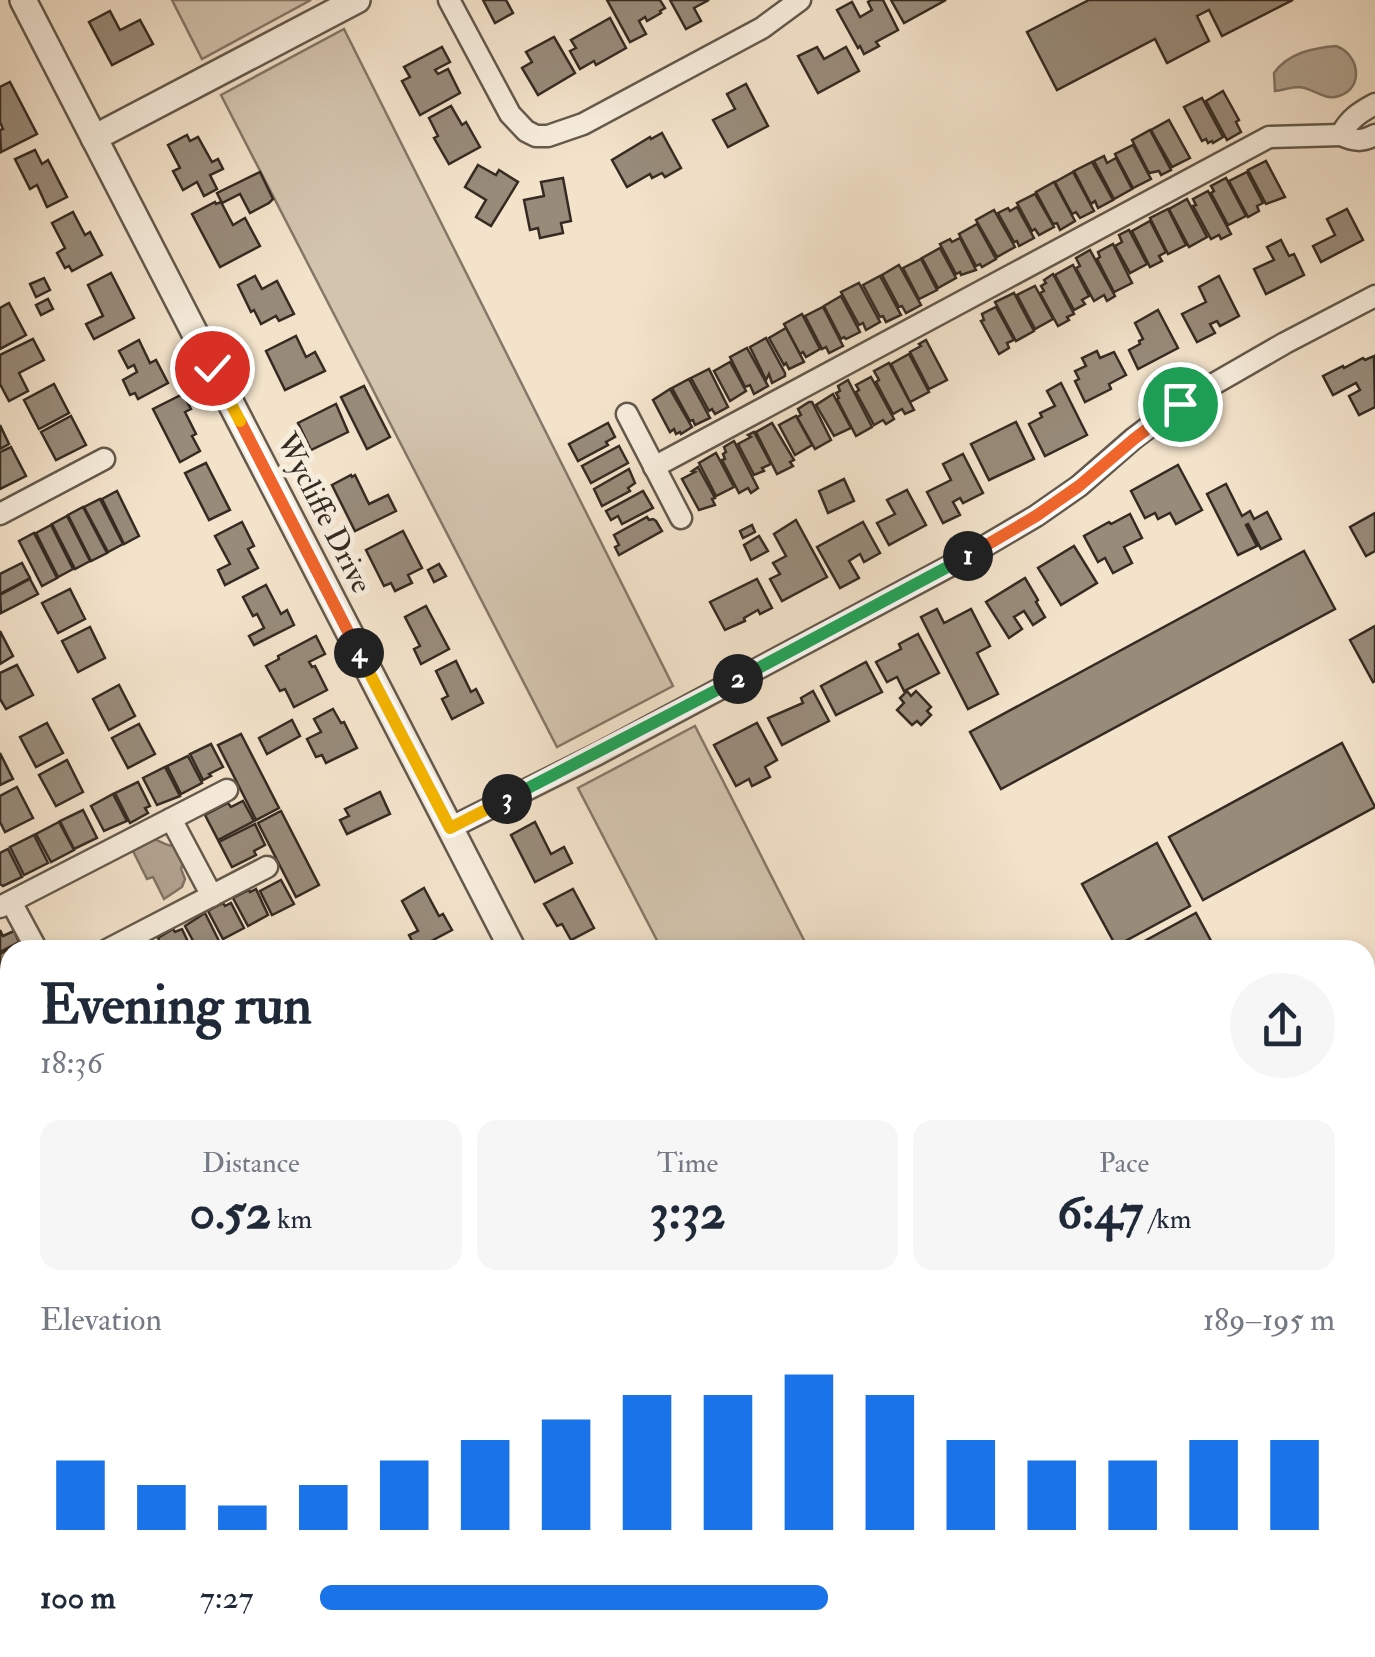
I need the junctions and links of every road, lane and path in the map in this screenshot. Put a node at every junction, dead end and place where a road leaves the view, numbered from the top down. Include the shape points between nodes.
1 (22, 0) edge
2 (357, 0) edge
3 (449, 0) edge
4 (800, 0) edge
5 (1375, 104) edge
6 (1341, 135) junction
7 (1375, 135) edge
8 (94, 138) junction
9 (1375, 296) edge
10 (627, 414) dead end
11 (104, 459) dead end
12 (654, 467) junction
13 (0, 514) edge
14 (681, 518) dead end
15 (228, 790) dead end
16 (171, 819) junction
17 (450, 828) junction
18 (267, 867) dead end
19 (212, 896) junction
20 (6, 904) edge
21 (30, 940) edge
22 (126, 940) edge
23 (508, 940) edge

1 - 8 street, Wycliffe Drive
2 - 8 street
3 - 4 street via 504,104 536,136 583,124 762,28
5 - 6 street via 1356,114
6 - 7 street via 1354,141
6 - 12 street via 1268,137
8 - 17 street, Wycliffe Drive
9 - 17 street via 1180,404 1079,486 963,559
10 - 12 street
11 - 13 street
12 - 14 street
15 - 16 street
16 - 19 street
16 - 20 street
17 - 23 street, Wycliffe Drive
18 - 19 street
19 - 22 street
20 - 21 street

